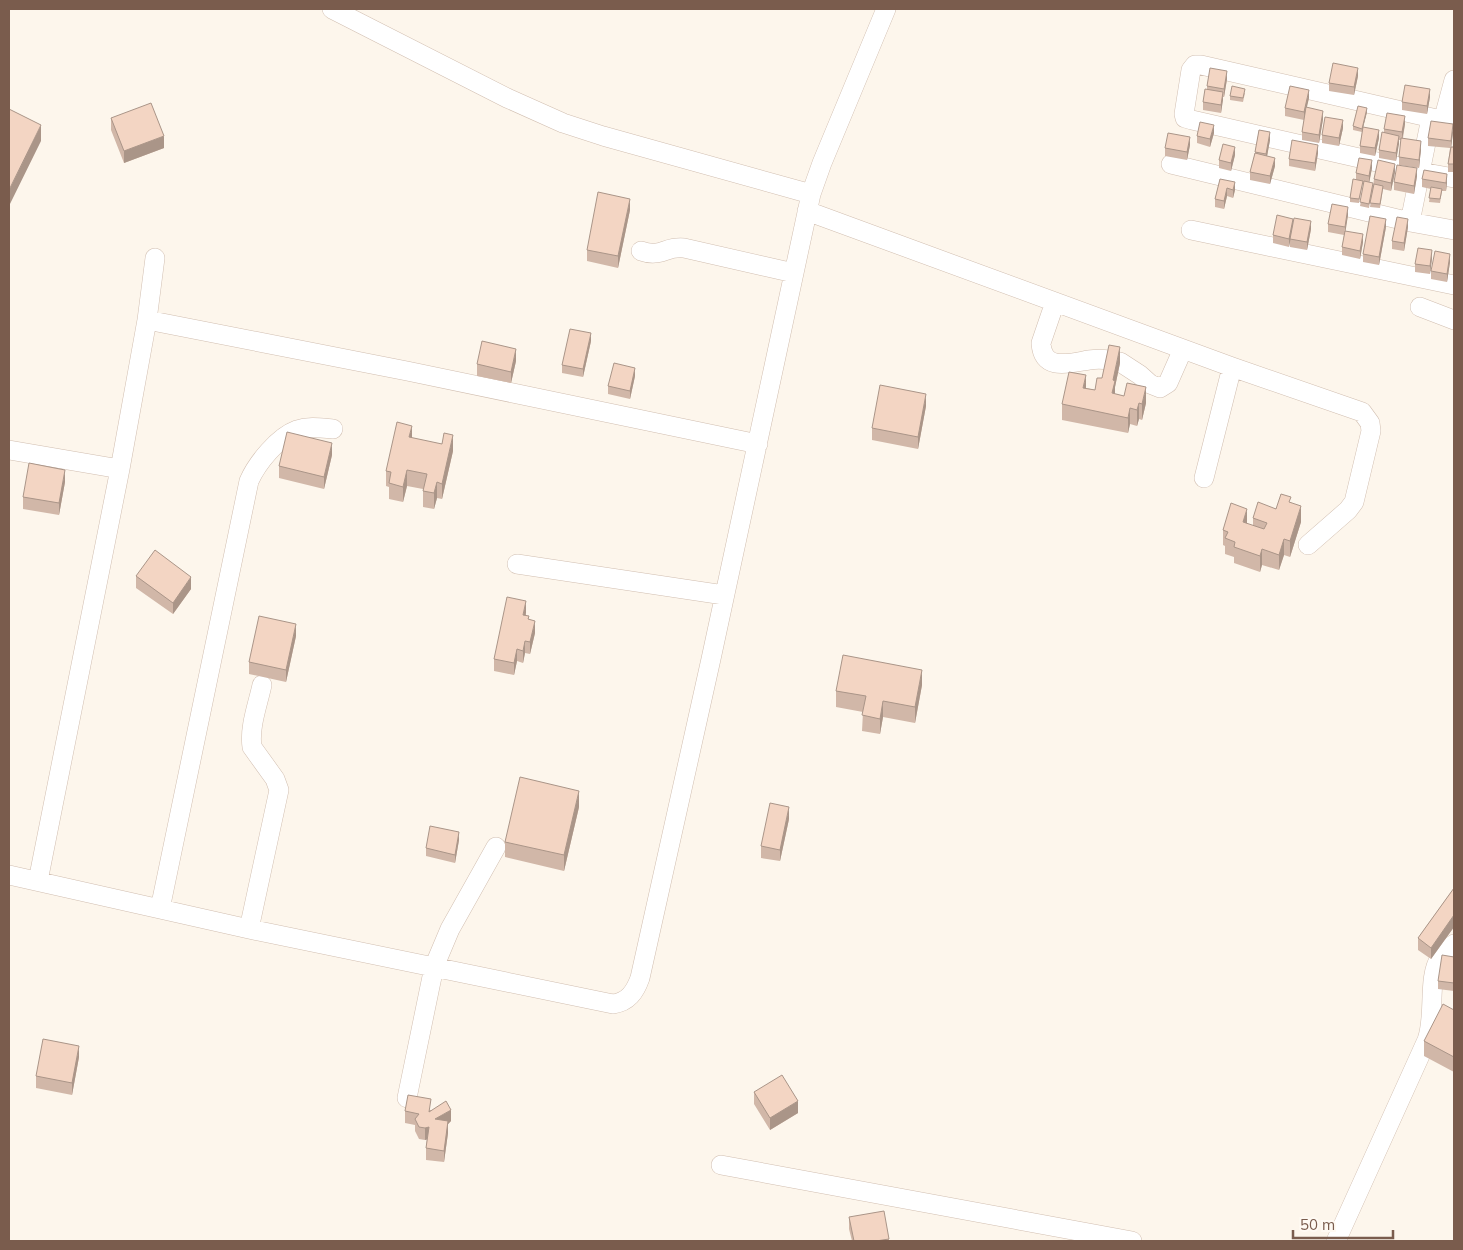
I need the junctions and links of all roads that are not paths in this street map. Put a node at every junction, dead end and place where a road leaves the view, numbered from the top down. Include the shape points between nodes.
1 (332, 9) edge
2 (886, 9) edge
3 (1454, 80) edge
4 (1442, 121) edge
5 (1171, 164) dead end
6 (1421, 172) junction
7 (1454, 178) edge
8 (809, 203) junction
9 (1410, 222) junction
10 (1191, 230) dead end
11 (1454, 230) edge
12 (641, 251) dead end
13 (155, 258) dead end
14 (794, 273) junction
15 (1454, 285) edge
16 (1056, 302) junction
17 (1420, 307) dead end
18 (147, 320) junction
19 (1454, 320) edge
20 (1183, 349) junction
21 (1232, 367) junction
22 (333, 429) dead end
23 (758, 444) junction
24 (9, 450) edge
25 (120, 469) junction
26 (1204, 478) dead end
27 (1308, 545) dead end
28 (517, 564) dead end
29 (724, 595) junction
30 (262, 685) dead end
31 (496, 847) dead end
32 (9, 875) edge
33 (38, 881) junction
34 (160, 909) junction
35 (249, 929) junction
36 (1454, 944) edge
37 (434, 967) junction
38 (407, 1098) edge
39 (721, 1165) dead end
40 (1066, 1235) edge
41 (1132, 1241) edge
42 (1336, 1241) edge

1 - 8 street via 563,123
2 - 8 street via 822,163
3 - 4 street
4 - 6 street
4 - 6 street via 1201,65 1195,65 1191,70 1186,118
5 - 9 street
6 - 7 street
6 - 9 street
8 - 14 street
8 - 16 street
9 - 11 street
10 - 15 street
12 - 14 street via 654,254 684,248
13 - 18 street
14 - 23 street
16 - 20 street
16 - 20 street via 1041,343 1047,359 1053,363 1115,361 1160,388 1168,384
17 - 19 street
18 - 23 street
18 - 25 street
20 - 21 street
21 - 26 street
21 - 27 street via 1362,412 1370,422 1371,431 1354,502
22 - 34 street via 308,428 292,432 261,460 249,481
23 - 29 street
24 - 25 street
25 - 33 street
28 - 29 street
29 - 37 street via 640,978 630,996 613,1004
30 - 35 street via 251,742 279,790
31 - 37 street via 450,929
32 - 33 street
33 - 34 street
34 - 35 street
35 - 37 street
36 - 42 street via 1444,952 1435,968 1432,1020 1427,1040
37 - 38 street
39 - 40 street
40 - 41 street

